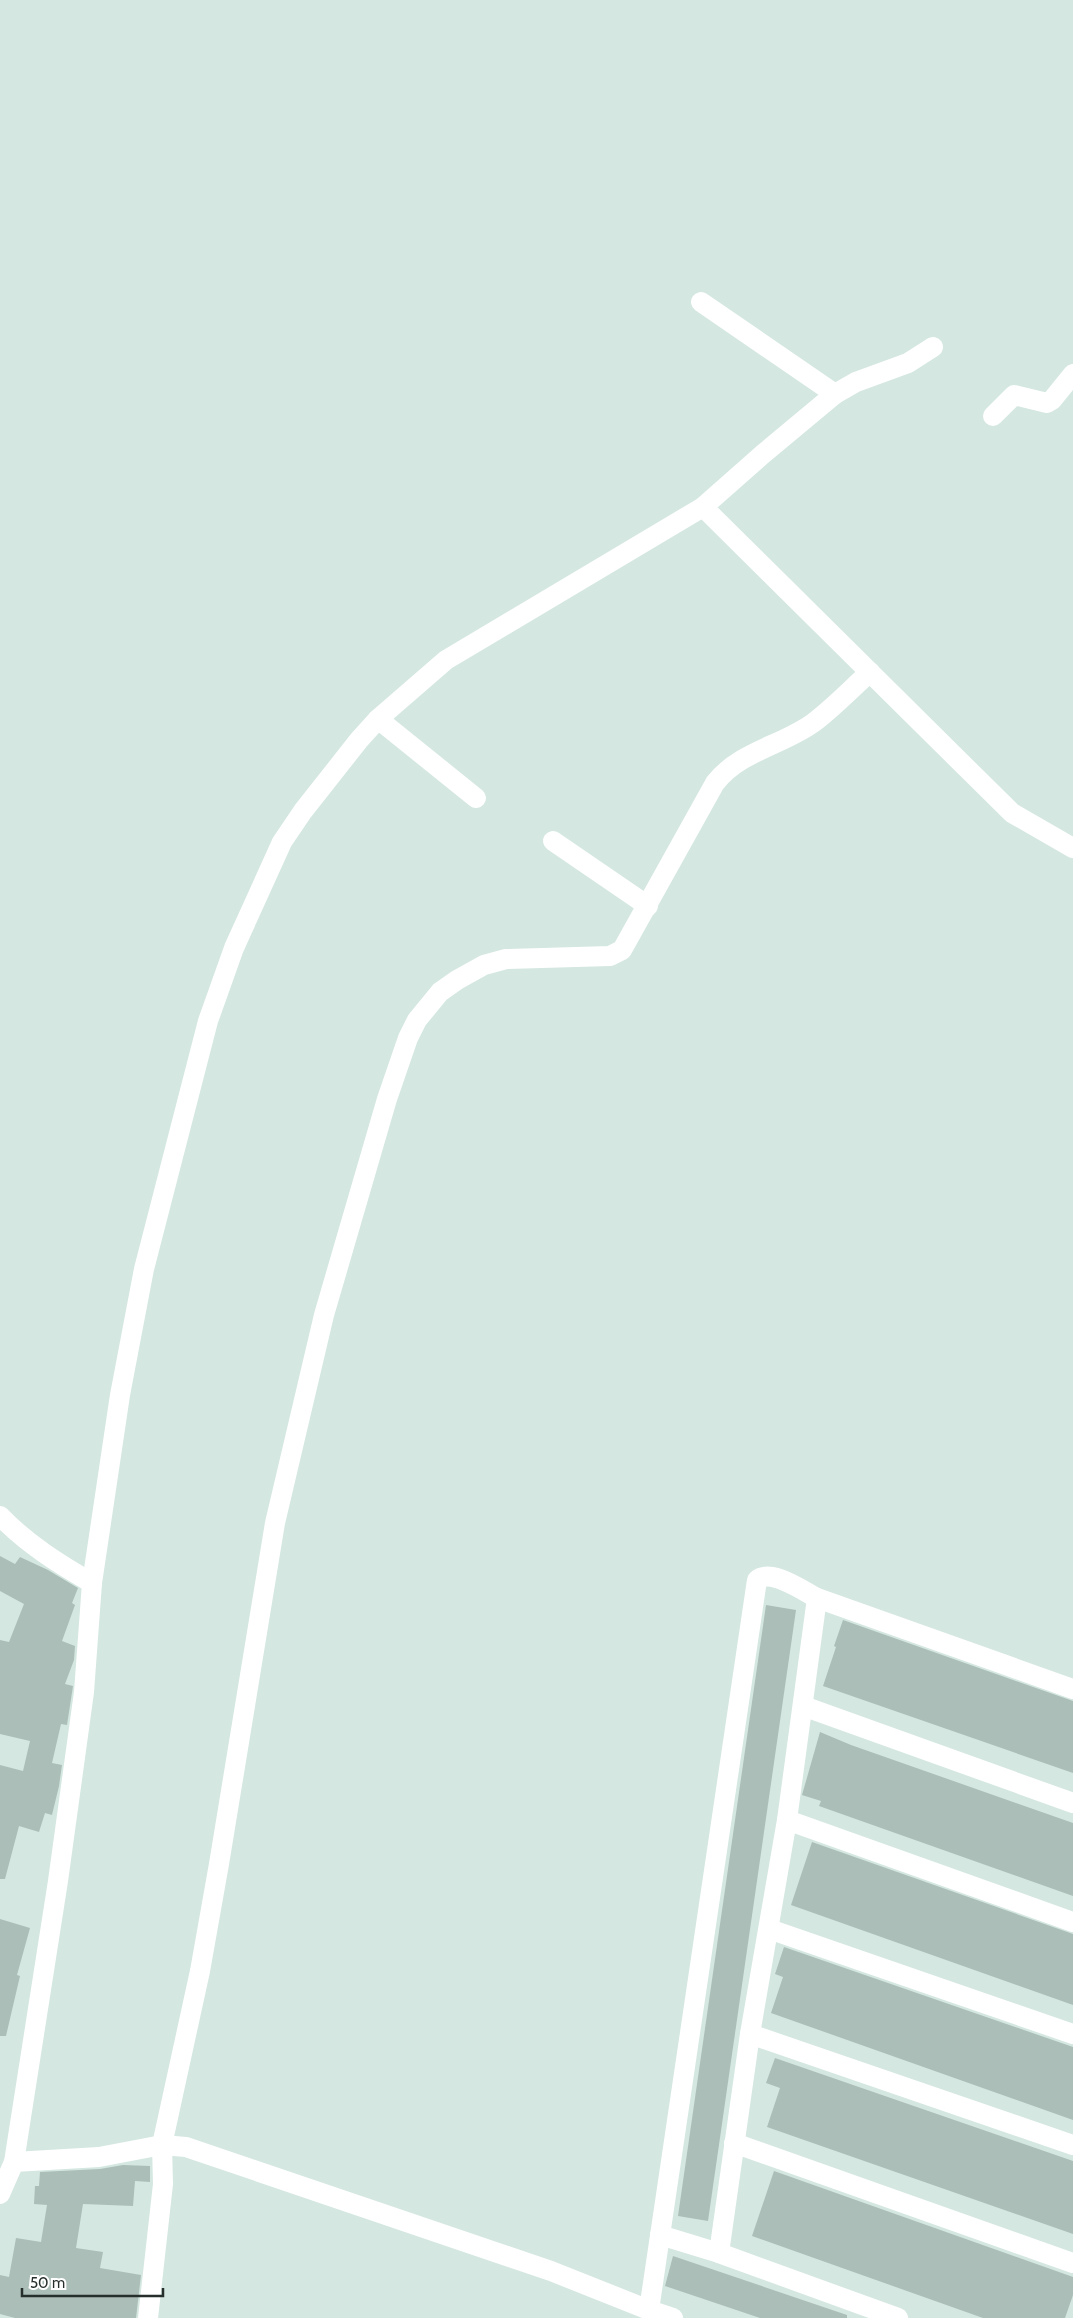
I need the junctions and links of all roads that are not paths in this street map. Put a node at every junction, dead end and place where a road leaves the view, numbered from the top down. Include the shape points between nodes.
1 (701, 302) dead end
2 (933, 347) dead end
3 (1073, 374) edge
4 (835, 394) junction
5 (994, 416) dead end
6 (703, 507) junction
7 (870, 672) junction
8 (378, 719) junction
9 (476, 798) dead end
10 (553, 841) dead end
11 (1073, 848) edge
12 (648, 906) junction
13 (0, 1516) edge
14 (92, 1583) junction
15 (817, 1598) junction
16 (1073, 1690) edge
17 (803, 1706) junction
18 (1073, 1803) edge
19 (787, 1820) junction
20 (1073, 1922) edge
21 (769, 1929) junction
22 (750, 2034) junction
23 (1073, 2034) edge
24 (734, 2143) junction
25 (1073, 2145) edge
26 (162, 2146) junction
27 (14, 2162) junction
28 (0, 2194) edge
29 (660, 2235) junction
30 (719, 2253) junction
31 (1073, 2263) edge
32 (649, 2310) junction
33 (888, 2316) edge
34 (148, 2318) edge
35 (673, 2318) edge

1 - 4 street
2 - 4 street via 908,363 856,382
3 - 5 street via 1047,403 1014,395
4 - 6 street
6 - 7 street
6 - 8 street via 446,660
7 - 11 street via 1012,813
7 - 12 street via 813,723 726,769 715,783
8 - 9 street
8 - 14 street via 303,811 282,842 234,948 208,1021 144,1269 120,1395
10 - 12 street
12 - 26 street via 627,944 615,955 506,959 484,965 440,992 417,1020 408,1038 324,1315 275,1523 208,1922
13 - 14 street via 54,1561
14 - 27 street via 84,1692
15 - 16 street
15 - 17 street
15 - 29 street via 772,1576 760,1578 755,1584
17 - 18 street
17 - 19 street
19 - 20 street
19 - 21 street
21 - 22 street
21 - 23 street
22 - 24 street
22 - 25 street
24 - 30 street
24 - 31 street
26 - 27 street via 99,2157
26 - 32 street via 186,2146 290,2181 551,2271
26 - 34 street via 163,2184
27 - 28 street
29 - 30 street
29 - 32 street
30 - 33 street
32 - 35 street

